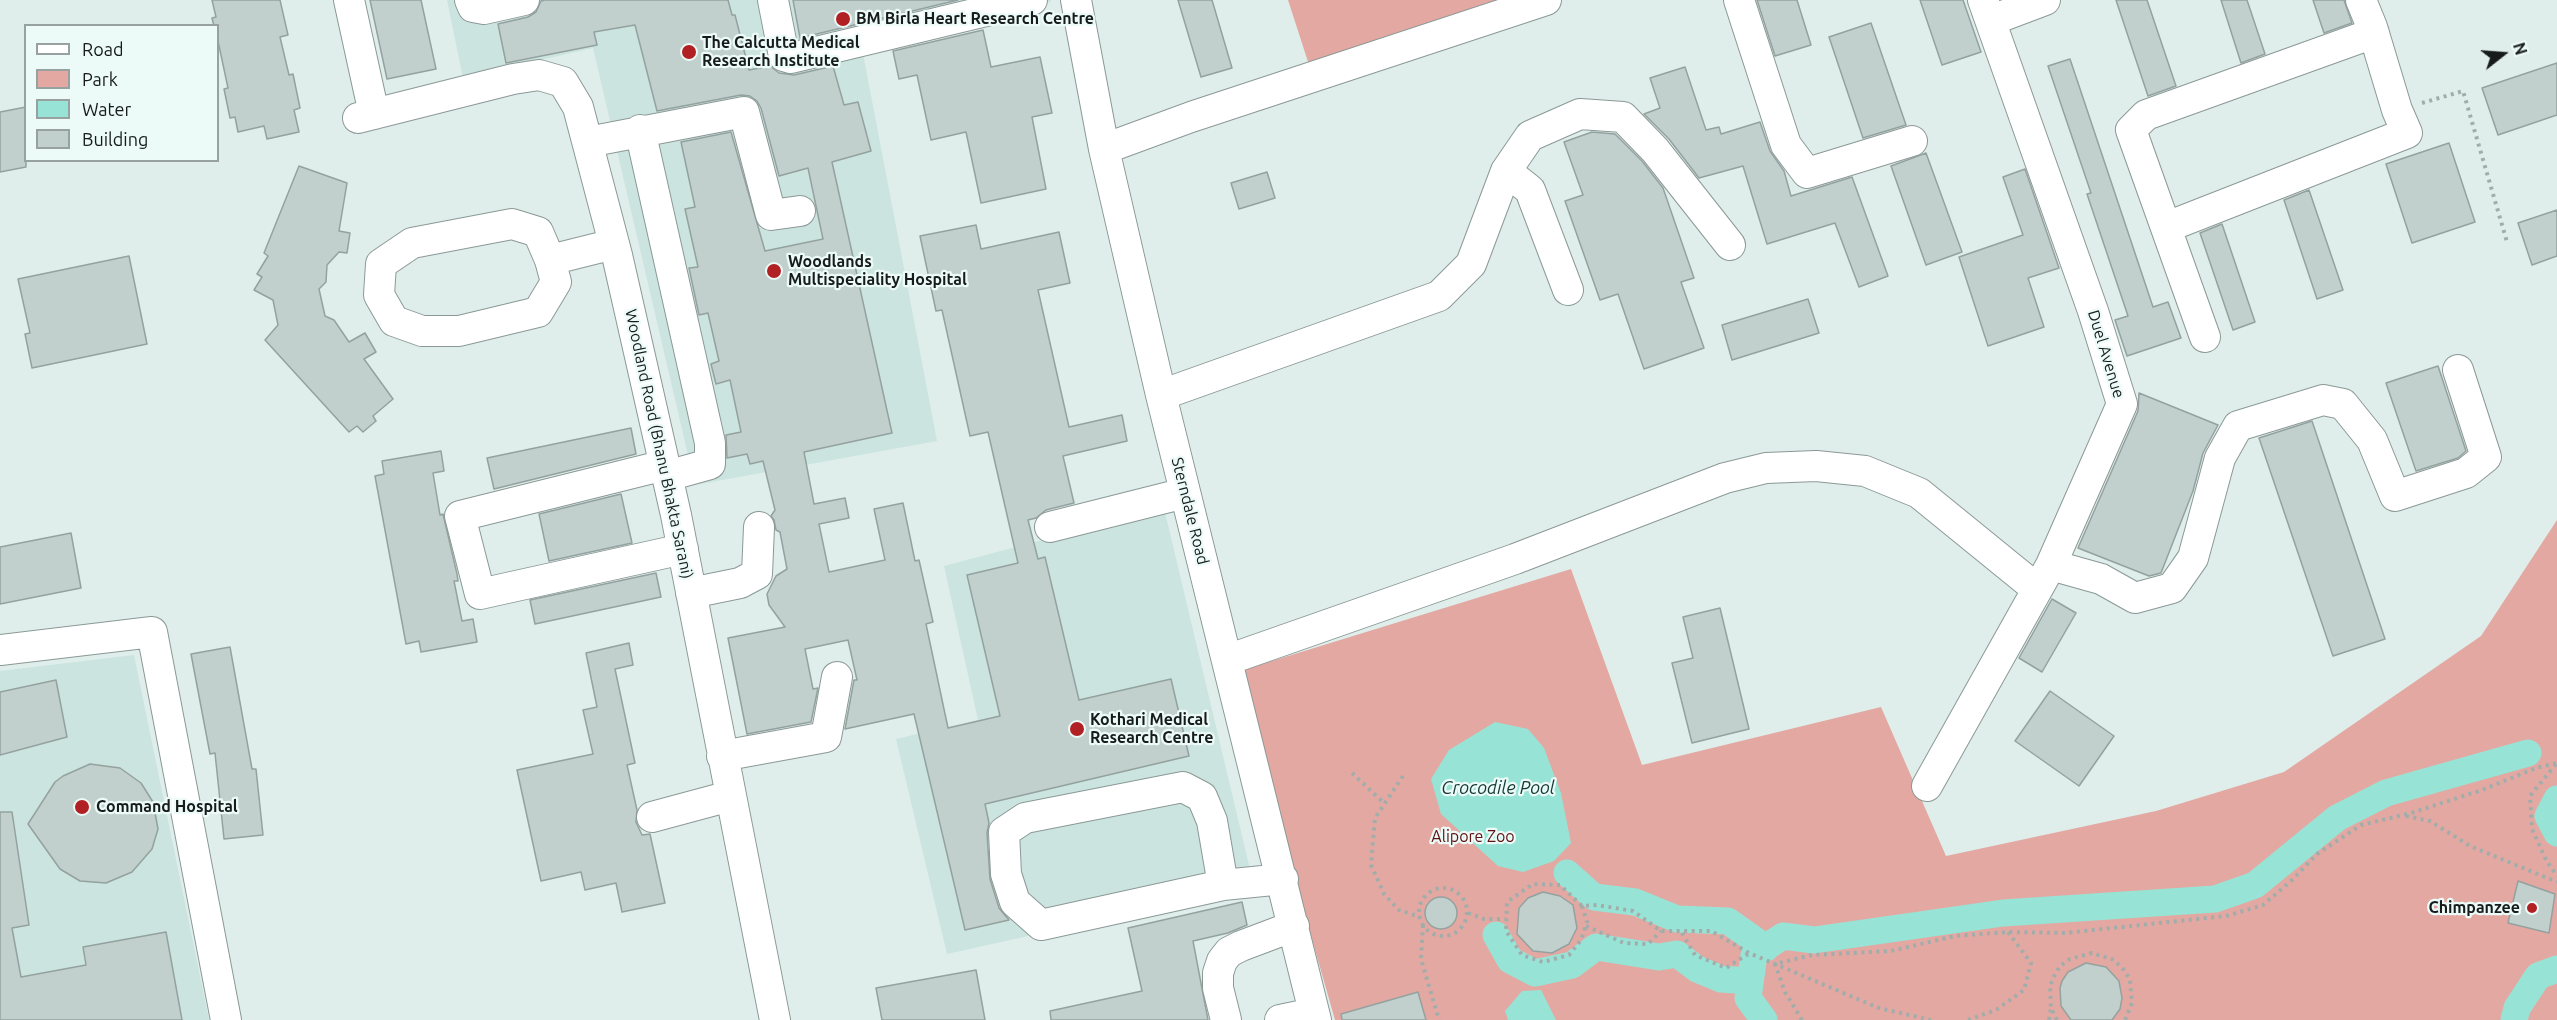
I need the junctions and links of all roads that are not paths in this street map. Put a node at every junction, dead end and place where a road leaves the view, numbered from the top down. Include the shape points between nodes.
1 (349, 0) edge
2 (470, 0) edge
3 (524, 0) edge
4 (773, 0) edge
5 (1032, 0) edge
6 (1076, 0) edge
7 (1546, 0) edge
8 (1739, 0) edge
9 (2045, 0) edge
10 (2361, 0) edge
11 (1988, 10) edge
12 (2374, 33) junction
13 (640, 130) junction
14 (1912, 141) dead end
15 (588, 142) junction
16 (1104, 149) junction
17 (1506, 171) junction
18 (800, 212) dead end
19 (2167, 226) junction
20 (614, 244) junction
21 (1730, 245) dead end
22 (550, 260) junction
23 (1568, 290) dead end
24 (2205, 337) dead end
25 (2458, 370) dead end
26 (1161, 395) junction
27 (666, 470) junction
28 (1185, 493) junction
29 (759, 527) dead end
30 (1050, 527) dead end
31 (683, 549) junction
32 (2044, 577) junction
33 (691, 593) junction
34 (0, 650) edge
35 (1227, 660) junction
36 (837, 677) dead end
37 (722, 756) junction
38 (1927, 786) dead end
39 (730, 796) junction
40 (652, 817) dead end
41 (1283, 879) junction
42 (1223, 885) junction
43 (1294, 926) junction
44 (1315, 1016) edge
45 (226, 1020) edge
46 (776, 1020) edge
47 (1226, 1020) edge
48 (1280, 1020) edge

1 - 15 street, Woodland Road (Bhanu Bhakta Sarani) via 366,116 539,75 562,82 578,107
2 - 3 street via 473,7 484,9
4 - 5 street via 784,56 791,58
6 - 16 street, Sterndale Road
7 - 16 street
8 - 14 street via 1786,145 1807,173
9 - 11 street
10 - 12 street
11 - 32 street, Duel Avenue via 2122,404
12 - 19 street via 2407,134
12 - 19 street via 2146,115 2131,130
13 - 15 street
13 - 18 street via 744,112 771,215
13 - 27 street via 710,443 710,464
15 - 20 street, Woodland Road (Bhanu Bhakta Sarani)
16 - 26 street, Sterndale Road
17 - 21 street via 1530,136 1580,114 1623,117 1655,150
17 - 23 street via 1530,190
17 - 26 street via 1471,264 1439,296
19 - 24 street
20 - 22 street
20 - 27 street, Woodland Road (Bhanu Bhakta Sarani)
22 - 22 street via 556,282 538,312 459,331 422,332 394,321 379,295 381,264 412,243 512,224 538,232
25 - 32 street via 2486,457 2466,474 2394,496 2372,440 2343,404 2323,400 2238,426 2220,458 2193,558 2172,588 2135,598 2102,579
26 - 28 street, Sterndale Road
27 - 31 street, Woodland Road (Bhanu Bhakta Sarani)
27 - 31 street via 460,516 480,594
28 - 30 street
28 - 35 street, Sterndale Road
29 - 33 street via 757,574 740,583
31 - 33 street, Woodland Road (Bhanu Bhakta Sarani)
32 - 35 street via 1919,493 1865,471 1816,466 1766,468 1725,478 1515,559
32 - 38 street, Duel Avenue
33 - 37 street, Woodland Road (Bhanu Bhakta Sarani)
34 - 45 street via 152,632
35 - 41 street, Sterndale Road
36 - 37 street via 826,737
37 - 39 street, Woodland Road (Bhanu Bhakta Sarani)
39 - 40 street
39 - 46 street, Woodland Road (Bhanu Bhakta Sarani)
41 - 42 street
41 - 43 street, Sterndale Road
42 - 42 street via 1212,821 1202,797 1183,787 1025,818 1004,832 1006,874 1015,902 1041,925
43 - 44 street, Sterndale Road
43 - 47 street via 1241,946 1222,961 1218,988
44 - 48 street

